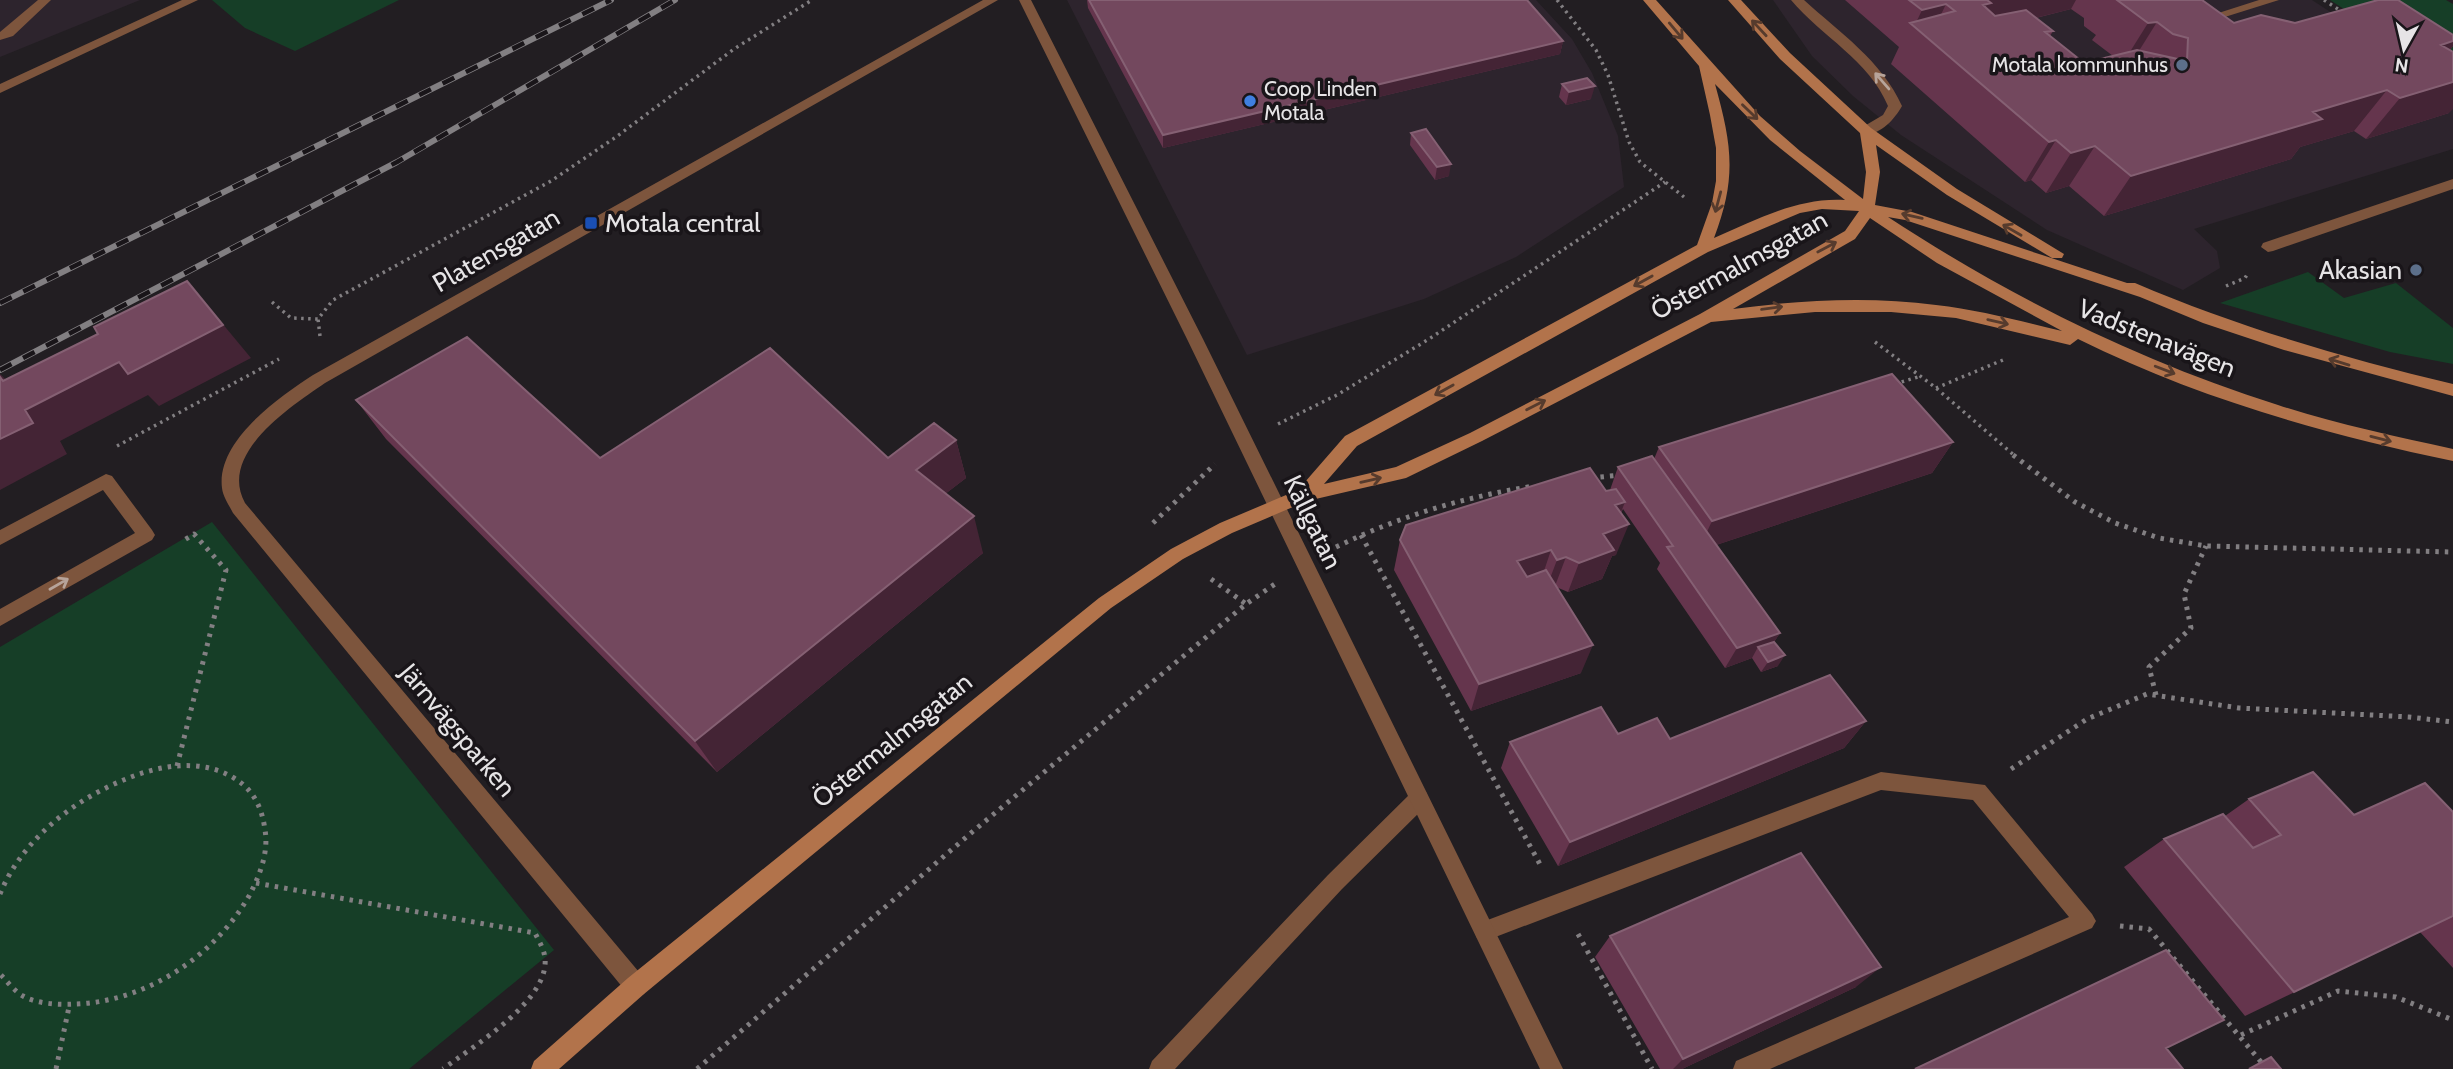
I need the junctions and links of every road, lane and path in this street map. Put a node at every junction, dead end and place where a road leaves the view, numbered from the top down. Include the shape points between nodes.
1 (45, 0) edge
2 (192, 0) edge
3 (812, 0) edge
4 (992, 0) edge
5 (1025, 0) edge
6 (1557, 0) edge
7 (1649, 0) edge
8 (1734, 0) edge
9 (1797, 0) edge
10 (2273, 0) edge
11 (2324, 0) edge
12 (2346, 14) edge
13 (2212, 17) edge
14 (0, 36) edge
15 (1702, 63) junction
16 (0, 89) edge
17 (1866, 131) junction
18 (2453, 184) edge
19 (1685, 197) dead end
20 (1867, 207) junction
21 (2268, 247) dead end
22 (1703, 248) junction
23 (2139, 292) junction
24 (272, 302) dead end
25 (1705, 318) junction
26 (318, 319) junction
27 (1868, 336) dead end
28 (311, 342) dead end
29 (2101, 346) junction
30 (279, 359) dead end
31 (2007, 359) dead end
32 (1920, 376) junction
33 (1881, 388) edge
34 (1936, 388) junction
35 (2453, 390) edge
36 (2453, 455) edge
37 (1634, 470) edge
38 (1582, 480) edge
39 (106, 481) junction
40 (1542, 485) edge
41 (1304, 495) junction
42 (239, 508) joint
43 (1277, 508) junction
44 (1361, 535) junction
45 (0, 538) edge
46 (2206, 546) junction
47 (171, 548) dead end
48 (2453, 552) edge
49 (1304, 564) junction
50 (0, 618) edge
51 (2156, 695) junction
52 (2453, 722) edge
53 (177, 766) junction
54 (1978, 791) junction
55 (1419, 799) junction
56 (256, 883) junction
57 (0, 891) edge
58 (1561, 902) junction
59 (2085, 921) junction
60 (1485, 931) junction
61 (0, 974) edge
62 (636, 986) junction
63 (69, 1007) junction
64 (2453, 1020) edge
65 (2240, 1035) junction
66 (56, 1069) edge
67 (443, 1069) edge
68 (542, 1069) edge
69 (697, 1069) edge
70 (1160, 1069) edge
71 (1552, 1069) edge
72 (1651, 1069) edge
73 (1744, 1069) edge
74 (2267, 1069) edge

1 - 14 street
2 - 16 street
3 - 26 path via 734,49 551,181 333,300
4 - 42 street, Platensgatan via 591,223 288,399 264,421 233,463 230,488
5 - 43 street, Källgatan
6 - 19 path via 1596,50 1640,162
7 -> 15 street, Vadstenavägen
17 -> 8 street, Vadstenavägen via 1785,56
17 -> 9 street via 1888,118 1895,106 1891,92
10 - 13 street
11 - 12 path
15 -> 20 street, Vadstenavägen via 1794,153
15 -> 22 street via 1717,115 1724,173 1721,197
17 - 20 street via 1874,171
23 -> 17 street, Vadstenavägen via 2000,223
18 - 21 street
20 - 22 street, Östermalmsgatan via 1822,204 1797,209
23 -> 20 street, Vadstenavägen via 1939,223
25 -> 20 street, Östermalmsgatan via 1850,235 1863,222
20 - 29 street, Vadstenavägen via 1982,284
22 -> 41 street, Östermalmsgatan via 1351,441
35 -> 23 street, Vadstenavägen via 2256,337
24 - 26 path via 290,318
25 -> 29 street via 1785,306 1920,308
41 -> 25 street, Östermalmsgatan via 1400,473
26 - 28 path via 321,336
27 - 32 path
29 -> 36 street, Vadstenavägen via 2314,423
30 - 39 path via 99,456
31 - 34 path
32 - 33 path
32 - 34 path
34 - 46 path via 2075,502 2115,523 2159,538
37 - 38 path
39 - 45 street
50 -> 39 street via 146,535
40 - 44 path via 1432,506
41 - 43 street, Östermalmsgatan
42 - 62 street, Järnvägsparken
43 - 49 street, Källgatan
43 - 62 street, Östermalmsgatan via 1177,554 1105,604
44 - 49 path
44 - 58 path
46 - 48 path
46 - 51 path via 2184,594 2191,628 2149,667
47 - 53 path via 194,534 226,570
49 - 55 street, Källgatan
49 - 69 path via 1246,604
51 - 52 path via 2239,708
51 - 54 path via 2147,694 2087,719
53 - 56 path via 216,768 246,783 264,809 268,844
53 - 57 path via 144,772 76,805 20,858
54 - 58 street via 1881,781
54 - 59 street
55 - 60 street, Källgatan
55 - 70 street
56 - 63 path via 237,915 211,944 178,970 105,1002
56 - 67 path via 535,933 545,955 536,992
58 - 60 street
58 - 72 path
59 - 65 path via 2149,929
59 - 73 street
60 - 71 street, Källgatan
61 - 63 path via 26,998
62 - 68 street, Östermalmsgatan
63 - 66 path
64 - 65 path via 2396,997 2338,992
65 - 74 path

